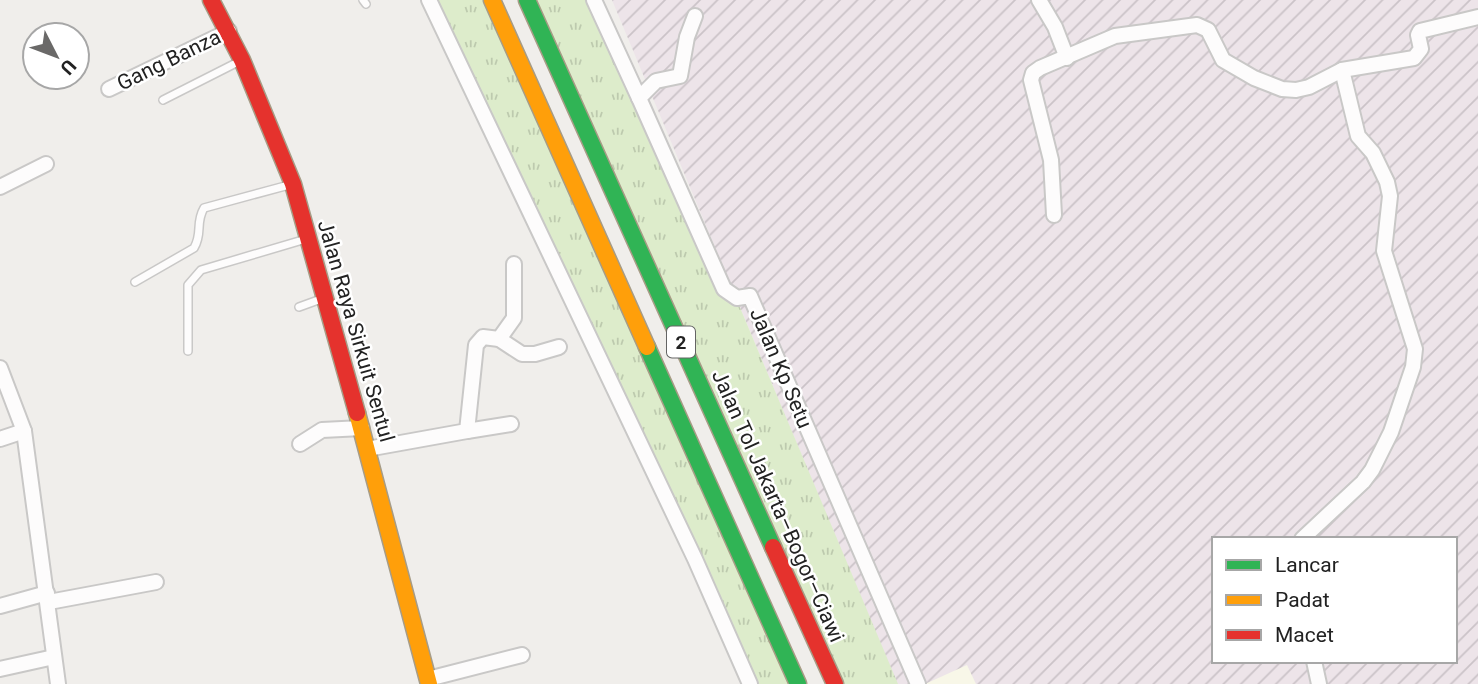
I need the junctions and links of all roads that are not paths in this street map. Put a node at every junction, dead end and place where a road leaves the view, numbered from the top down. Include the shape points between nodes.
1 (211, 0) edge
2 (429, 0) edge
3 (492, 0) edge
4 (527, 0) edge
5 (594, 0) edge
6 (1039, 0) edge
7 (695, 16) dead end
8 (1478, 17) edge
9 (229, 31) junction
10 (1067, 58) junction
11 (242, 60) junction
12 (1342, 70) junction
13 (109, 89) dead end
14 (639, 98) junction
15 (163, 100) dead end
16 (46, 164) dead end
17 (293, 184) junction
18 (0, 187) edge
19 (1054, 215) dead end
20 (309, 238) junction
21 (514, 264) dead end
22 (135, 282) dead end
23 (325, 298) junction
24 (299, 307) dead end
25 (499, 339) junction
26 (559, 347) dead end
27 (188, 351) dead end
28 (0, 369) edge
29 (511, 424) dead end
30 (362, 428) junction
31 (24, 431) junction
32 (467, 431) junction
33 (0, 439) edge
34 (300, 444) dead end
35 (367, 449) junction
36 (1304, 537) edge
37 (156, 582) dead end
38 (48, 598) junction
39 (0, 606) edge
40 (522, 655) dead end
41 (54, 657) junction
42 (1314, 663) edge
43 (0, 669) edge
44 (429, 682) edge
45 (58, 684) edge
46 (750, 684) edge
47 (798, 684) edge
48 (835, 684) edge
49 (918, 684) edge
50 (1319, 684) edge

1 - 9 main road, Jalan Raya Sirkuit Sentul
2 - 46 street
3 - 47 main road, 2
4 - 48 main road, Jalan Tol Jakarta–Bogor–Ciawi / 2
5 - 14 street
6 - 10 street
7 - 14 street via 680,76 656,80
8 - 12 street via 1420,31 1421,49 1414,58
9 - 11 main road, Jalan Raya Sirkuit Sentul
9 - 13 street, Gang Banza
10 - 12 street via 1115,36 1197,25 1208,30 1223,60 1282,89 1309,87
10 - 19 street via 1040,68 1031,80 1051,160
11 - 15 lane
11 - 17 main road, Jalan Raya Sirkuit Sentul
12 - 36 street via 1358,136 1373,153 1391,196 1384,251 1415,349 1391,432 1372,470
14 - 49 street, Jalan Kp Setu via 724,289 737,298 750,296
16 - 18 street
17 - 20 main road, Jalan Raya Sirkuit Sentul
17 - 22 lane via 204,208 198,218 200,238 194,247
20 - 23 main road, Jalan Raya Sirkuit Sentul
20 - 27 lane via 201,270 194,276 188,285
21 - 25 street via 514,318
23 - 24 lane
23 - 30 main road, Jalan Raya Sirkuit Sentul
25 - 26 street via 522,354
25 - 32 street via 483,337 476,345
28 - 31 street
29 - 32 street
30 - 34 street via 322,430
30 - 35 main road, Jalan Raya Sirkuit Sentul
31 - 33 street
31 - 38 street
32 - 35 street
35 - 44 main road, Jalan Raya Sirkuit Sentul
37 - 38 street
38 - 39 street
38 - 41 street
40 - 44 street
41 - 43 street
41 - 45 street
42 - 50 street

